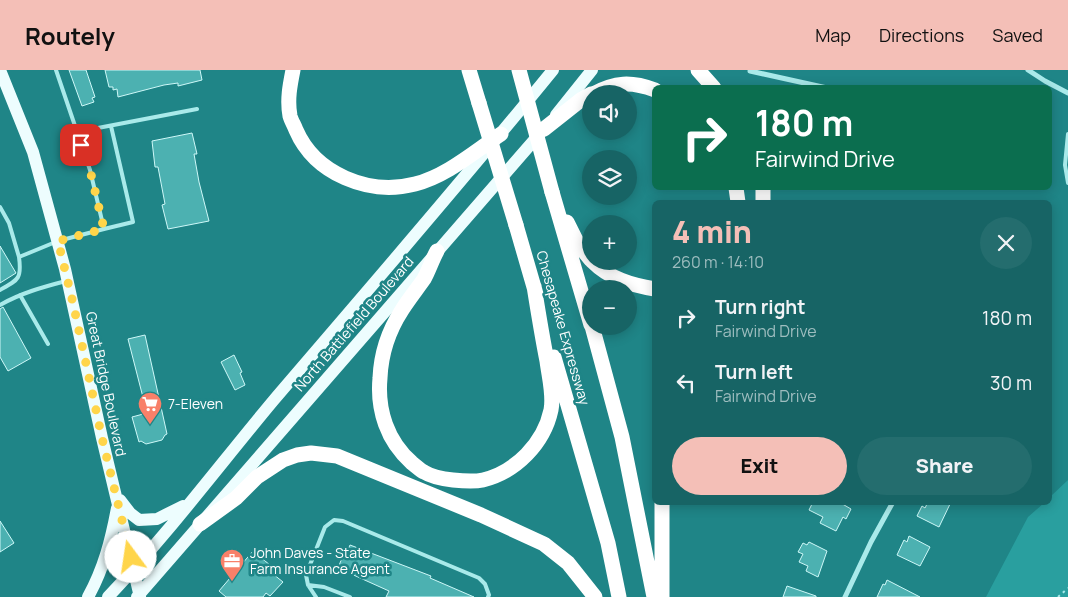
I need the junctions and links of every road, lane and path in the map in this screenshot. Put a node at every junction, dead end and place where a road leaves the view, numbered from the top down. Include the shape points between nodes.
1 (0, 70) edge
2 (56, 70) edge
3 (293, 70) edge
4 (462, 70) edge
5 (469, 70) edge
6 (520, 70) edge
7 (553, 70) edge
8 (592, 70) edge
9 (698, 70) edge
10 (1028, 70) edge
11 (750, 71) edge
12 (618, 85) edge
13 (636, 85) edge
14 (637, 85) edge
15 (711, 85) edge
16 (813, 85) edge
17 (1049, 85) edge
18 (1052, 87) edge
19 (652, 89) edge
20 (1068, 93) edge
21 (582, 99) edge
22 (478, 101) junction
23 (197, 109) dead end
24 (111, 126) junction
25 (544, 128) junction
26 (77, 132) junction
27 (501, 134) junction
28 (1068, 134) edge
29 (1068, 183) edge
30 (552, 192) junction
31 (0, 207) edge
32 (104, 229) junction
33 (58, 241) junction
34 (582, 249) edge
35 (437, 251) junction
36 (19, 257) junction
37 (602, 270) edge
38 (68, 280) junction
39 (534, 286) junction
40 (652, 288) edge
41 (0, 290) edge
42 (20, 295) junction
43 (582, 295) edge
44 (0, 305) edge
45 (594, 335) edge
46 (48, 344) dead end
47 (116, 497) junction
48 (190, 503) junction
49 (662, 505) edge
50 (890, 505) edge
51 (200, 524) junction
52 (134, 569) junction
53 (308, 585) junction
54 (1068, 588) edge
55 (140, 596) edge
56 (88, 597) edge
57 (108, 597) edge
58 (316, 597) edge
59 (350, 597) edge
60 (488, 597) edge
61 (595, 597) edge
62 (619, 597) edge
63 (654, 597) edge
64 (662, 597) edge
65 (845, 597) edge
66 (1058, 597) edge

1 - 33 main road, Great Bridge Boulevard via 34,152
2 - 26 lane
3 - 27 highway via 289,89 290,117 301,141 317,159 352,181 387,187 415,184 438,176
4 - 22 highway via 468,89
5 - 22 highway, Chesapeake Expressway
6 - 30 highway, Chesapeake Expressway, bridge
7 - 27 main road, North Battlefield Boulevard
8 - 25 main road, North Battlefield Boulevard
9 - 15 highway
10 - 17 street
11 - 16 street
12 - 13 highway
14 - 19 highway
18 - 20 street
21 - 25 highway
22 - 39 highway, Chesapeake Expressway, bridge
23 - 24 lane
24 - 26 lane
24 - 32 lane via 134,222
25 - 35 main road, North Battlefield Boulevard
26 - 32 lane
27 - 48 main road, North Battlefield Boulevard
28 - 29 lane via 1065,165
30 - 34 highway
30 - 43 highway, Chesapeake Expressway
31 - 36 lane via 9,223
32 - 33 lane
33 - 36 lane
33 - 38 main road, Great Bridge Boulevard
35 - 39 highway via 392,329 380,378 381,409 394,442 405,457 423,472 442,479 482,480 499,475 522,459 537,443 547,425 552,408 551,389
35 - 51 main road, North Battlefield Boulevard
36 - 41 lane via 21,272 18,280
37 - 40 highway via 625,283
38 - 42 lane
38 - 47 main road, Great Bridge Boulevard
39 - 62 highway, Chesapeake Expressway via 608,543
42 - 44 lane
42 - 46 lane
45 - 63 highway, Chesapeake Expressway via 622,437
47 - 48 main road via 139,520 157,519
47 - 52 main road, Great Bridge Boulevard
47 - 56 main road via 107,556
48 - 52 main road, North Battlefield Boulevard
49 - 64 highway
50 - 65 street
51 - 55 main road, North Battlefield Boulevard
51 - 61 highway via 236,498 257,477 284,460 297,455 337,456 544,544 568,563
52 - 55 main road, Great Bridge Boulevard
52 - 57 main road, North Battlefield Boulevard
53 - 58 lane
53 - 59 lane
53 - 60 lane via 306,575 325,527 334,520 479,578 485,584
54 - 66 path

